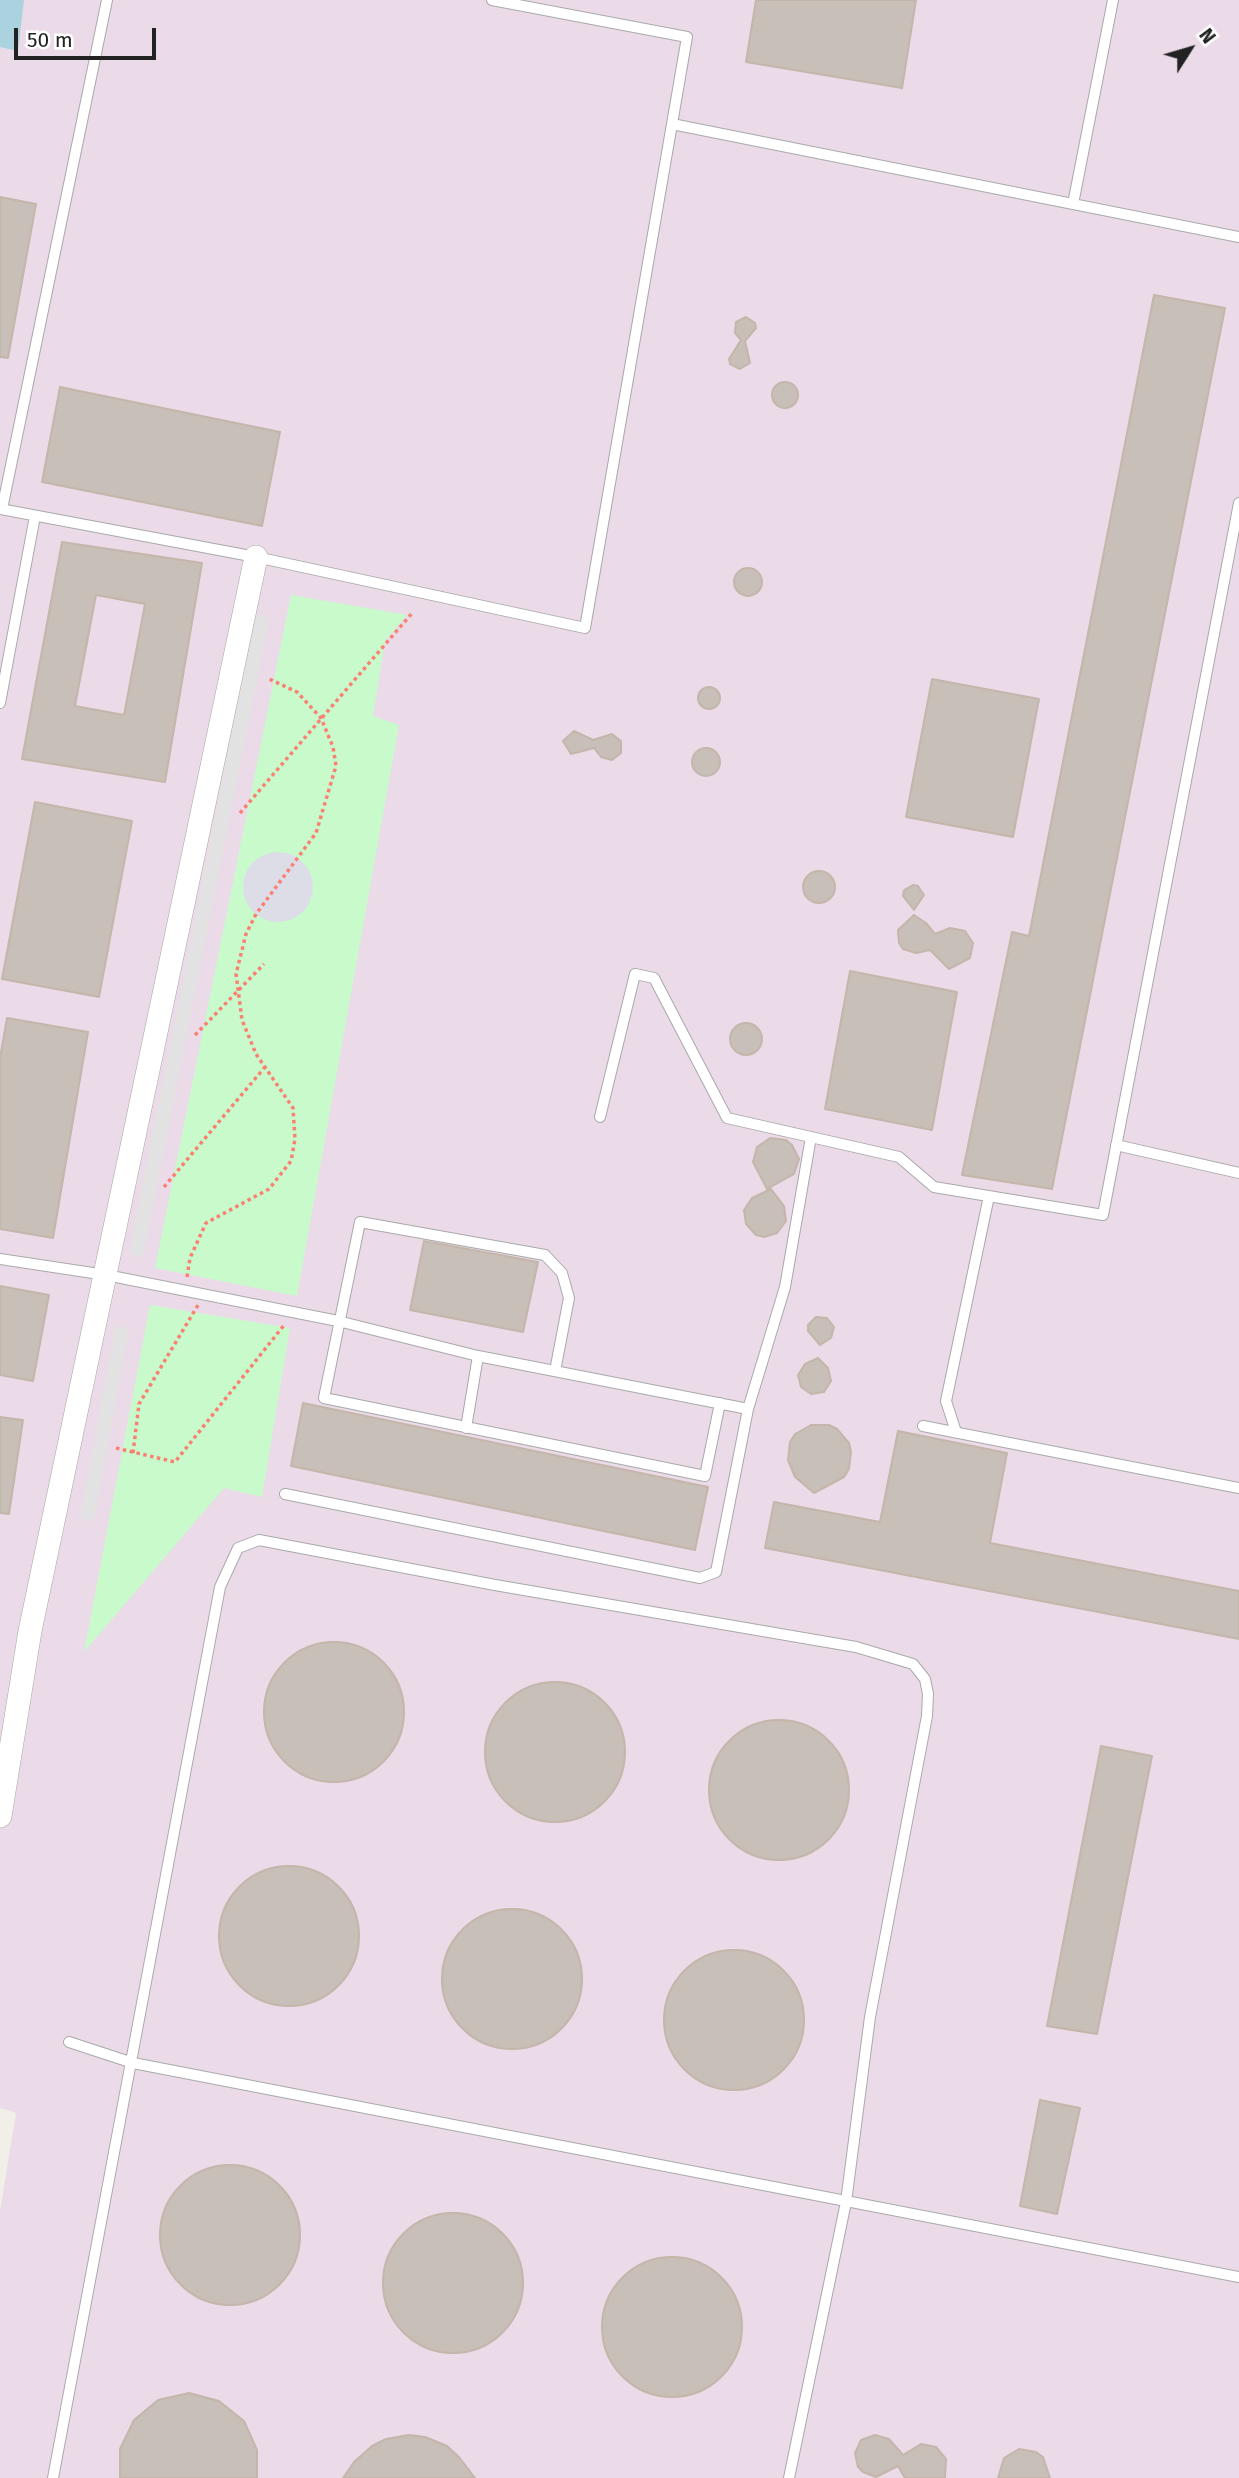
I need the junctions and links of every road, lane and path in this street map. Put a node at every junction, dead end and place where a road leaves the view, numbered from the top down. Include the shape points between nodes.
1 (107, 0) edge
2 (492, 0) edge
3 (1113, 0) edge
4 (672, 124) junction
5 (1073, 204) junction
6 (1239, 237) edge
7 (1239, 503) edge
8 (1, 509) edge
9 (35, 516) junction
10 (256, 557) junction
11 (413, 612) dead end
12 (267, 678) dead end
13 (0, 703) edge
14 (321, 718) junction
15 (240, 813) dead end
16 (264, 964) dead end
17 (238, 992) junction
18 (195, 1035) dead end
19 (265, 1067) junction
20 (600, 1117) dead end
21 (811, 1137) junction
22 (1116, 1145) junction
23 (1239, 1173) edge
24 (164, 1187) dead end
25 (989, 1196) junction
26 (0, 1259) edge
27 (106, 1275) junction
28 (186, 1279) dead end
29 (199, 1304) dead end
30 (289, 1320) dead end
31 (338, 1321) junction
32 (478, 1356) junction
33 (555, 1371) junction
34 (720, 1404) junction
35 (748, 1409) junction
36 (923, 1426) dead end
37 (466, 1429) junction
38 (956, 1432) junction
39 (116, 1448) dead end
40 (133, 1453) junction
41 (1239, 1488) edge
42 (285, 1494) dead end
43 (0, 1816) edge
44 (69, 2042) dead end
45 (133, 2063) junction
46 (846, 2202) junction
47 (1239, 2277) edge
48 (54, 2478) edge
49 (789, 2478) edge

1 - 8 lane
2 - 4 lane via 687,37
3 - 5 lane
4 - 5 lane
4 - 10 lane via 585,628
5 - 6 lane
7 - 22 lane
8 - 9 lane
9 - 10 lane
9 - 13 lane
10 - 27 street
11 - 14 path
12 - 14 path via 297,692
14 - 15 path
14 - 17 path via 333,747 332,786 308,848 256,914 246,934 236,974
16 - 17 path
17 - 18 path
17 - 19 path via 242,1020
19 - 24 path
19 - 28 path via 293,1108 291,1161 270,1189 206,1223
20 - 21 lane via 635,974 654,978 727,1118
21 - 25 lane via 899,1157 934,1187
21 - 35 lane via 785,1287
22 - 23 lane
22 - 25 lane via 1103,1215
25 - 38 lane via 946,1401
26 - 27 lane
27 - 31 lane
27 - 43 street via 30,1631
29 - 40 path via 139,1404
30 - 40 path via 175,1462
31 - 32 lane
31 - 33 lane via 360,1222 545,1255 562,1273 569,1298
31 - 37 lane via 324,1398
32 - 33 lane
32 - 37 lane
33 - 34 lane
34 - 35 lane
34 - 37 lane via 705,1476
35 - 42 lane via 716,1572 700,1578
36 - 38 lane
38 - 41 lane
39 - 40 path
44 - 45 lane
45 - 46 lane
45 - 46 lane via 220,1587 237,1548 259,1540 832,1642 913,1664 925,1679 928,1694 870,2017
45 - 48 lane
46 - 47 lane
46 - 49 lane

